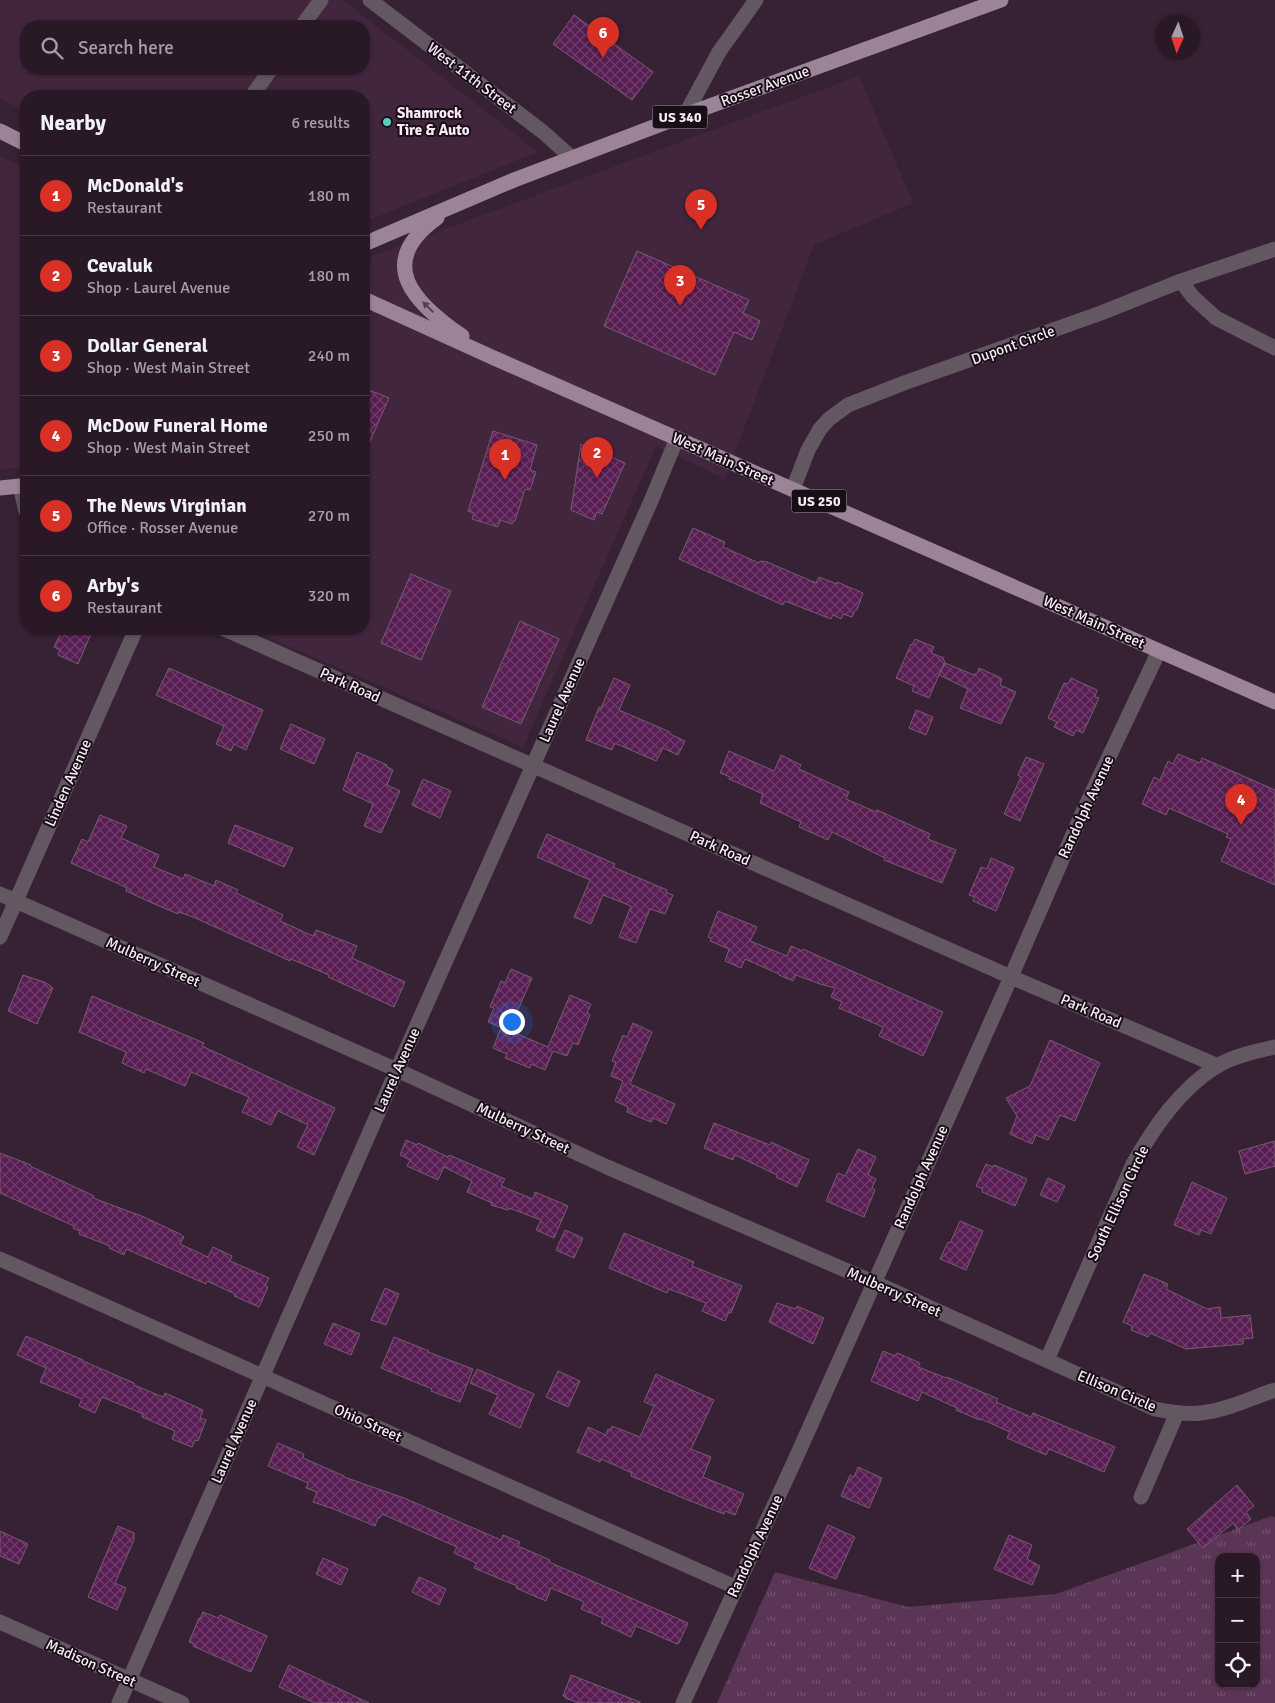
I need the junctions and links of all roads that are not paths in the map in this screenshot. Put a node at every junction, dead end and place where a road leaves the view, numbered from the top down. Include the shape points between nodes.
1 (321, 0) edge
2 (370, 0) edge
3 (756, 0) edge
4 (1001, 0) edge
5 (306, 20) edge
6 (267, 75) edge
7 (256, 90) edge
8 (686, 115) junction
9 (0, 131) edge
10 (20, 141) edge
11 (572, 158) junction
12 (456, 206) junction
13 (370, 242) edge
14 (1275, 249) edge
15 (1181, 281) junction
16 (370, 302) edge
17 (1275, 348) edge
18 (494, 358) junction
19 (677, 438) junction
20 (20, 486) edge
21 (0, 488) edge
22 (793, 489) junction
23 (133, 635) edge
24 (237, 635) edge
25 (1159, 651) junction
26 (1275, 702) edge
27 (532, 766) junction
28 (0, 894) edge
29 (16, 901) junction
30 (0, 937) edge
31 (1011, 977) junction
32 (1275, 1047) edge
33 (1218, 1066) junction
34 (397, 1070) junction
35 (0, 1259) edge
36 (874, 1282) junction
37 (1047, 1360) junction
38 (263, 1376) junction
39 (1275, 1390) edge
40 (1177, 1413) junction
41 (1141, 1497) dead end
42 (735, 1587) junction
43 (0, 1622) edge
44 (129, 1679) junction
45 (119, 1703) edge
46 (182, 1703) edge
47 (683, 1703) edge

1 - 5 street
2 - 11 street, West 11th Street via 543,132
3 - 8 street via 719,52
4 - 8 main road, Rosser Avenue / US 340
6 - 7 street
8 - 11 main road, Rosser Avenue / US 340
9 - 10 main road
11 - 12 main road, Rosser Avenue / US 340
12 - 13 main road, Rosser Avenue / US 340
18 -> 12 main road via 446,325 414,294 406,279 404,265 408,248 426,226
14 - 15 street, Dupont Circle
15 - 17 street via 1216,318
15 - 22 street, Dupont Circle via 848,405 820,429
16 - 18 main road, West Main Street / US 250
18 - 19 main road, West Main Street / US 250
19 - 22 main road, West Main Street / US 250
19 - 27 street, Laurel Avenue
20 - 21 main road
22 - 25 main road, West Main Street / US 250
23 - 29 street, Linden Avenue
24 - 27 street, Park Road
25 - 26 main road, West Main Street / US 250
25 - 31 street, Randolph Avenue via 1081,816
27 - 31 street, Park Road
27 - 34 street, Laurel Avenue
28 - 29 street, Mulberry Street
29 - 30 street, Linden Avenue
29 - 34 street, Mulberry Street
31 - 33 street, Park Road
31 - 36 street, Randolph Avenue
32 - 33 street, South Ellison Circle
33 - 37 street, South Ellison Circle via 1178,1100 1146,1141
34 - 36 street, Mulberry Street via 607,1167
34 - 38 street, Laurel Avenue
35 - 38 street, Ohio Street
36 - 37 street, Mulberry Street
36 - 42 street, Randolph Avenue
37 - 40 street, Ellison Circle via 1155,1409
38 - 42 street, Ohio Street
38 - 44 street, Laurel Avenue
39 - 40 street, Ellison Circle via 1219,1410 1200,1414
40 - 41 street
42 - 47 street, Randolph Avenue
43 - 44 street, Madison Street
44 - 45 street, Laurel Avenue
44 - 46 street, Madison Street

